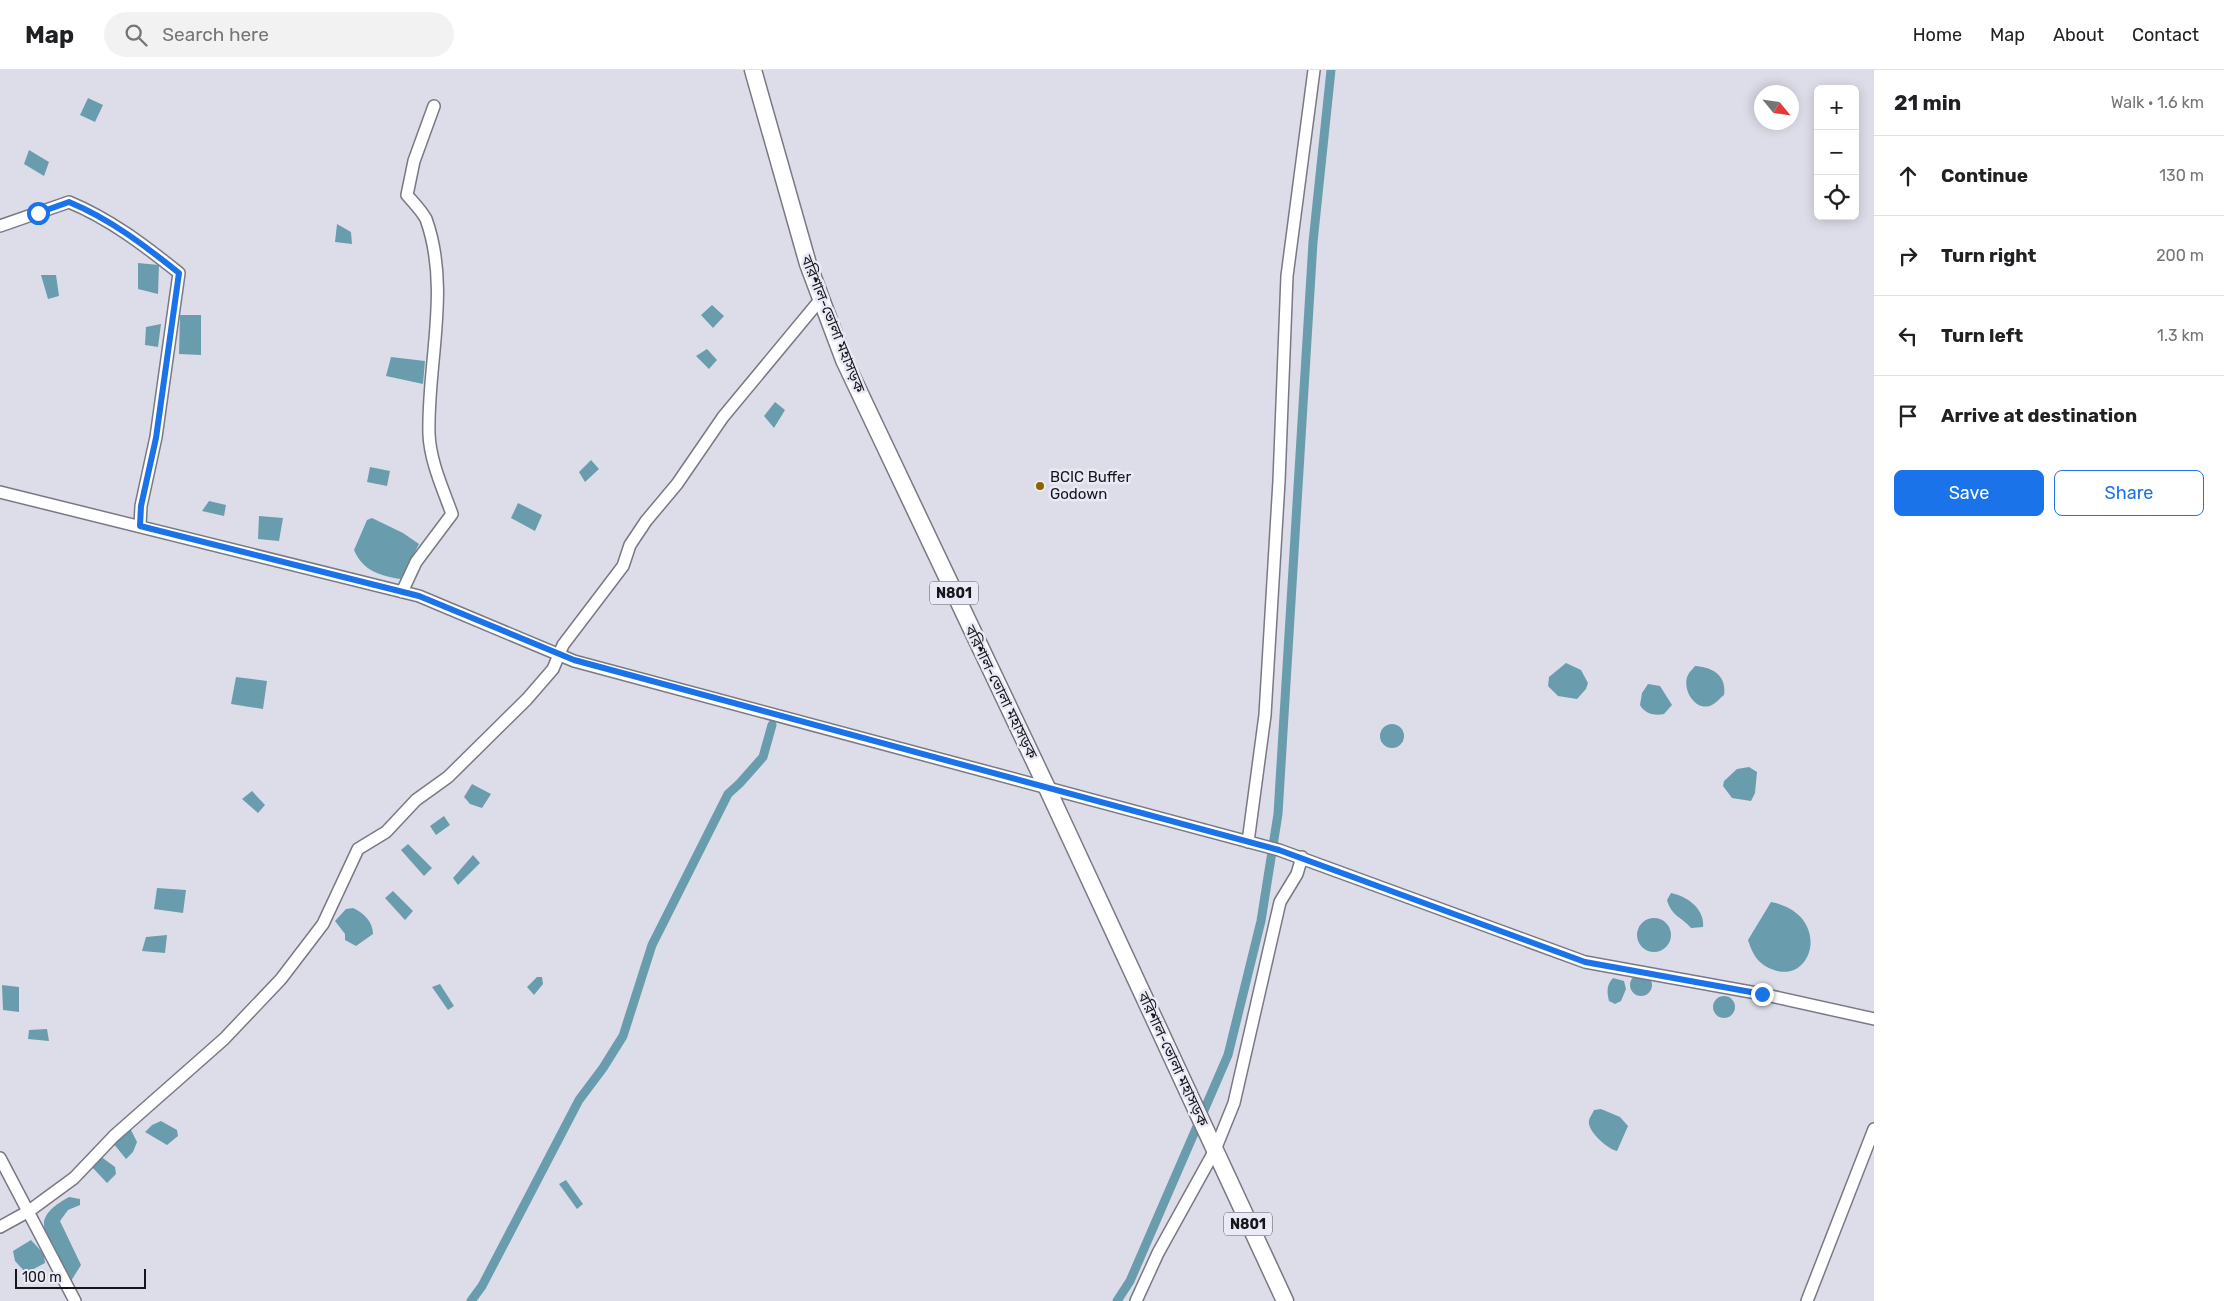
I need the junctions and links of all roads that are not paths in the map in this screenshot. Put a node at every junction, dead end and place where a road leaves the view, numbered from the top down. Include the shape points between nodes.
1 (753, 70) edge
2 (1314, 70) edge
3 (434, 106) dead end
4 (0, 226) edge
5 (820, 300) junction
6 (0, 492) edge
7 (140, 526) junction
8 (402, 592) junction
9 (559, 654) junction
10 (1048, 790) junction
11 (1253, 843) junction
12 (1302, 857) junction
13 (1874, 1019) edge
14 (1874, 1129) edge
15 (1214, 1148) junction
16 (0, 1158) edge
17 (29, 1211) junction
18 (0, 1227) edge
19 (75, 1301) edge
20 (1136, 1301) edge
21 (1285, 1301) edge
22 (1807, 1301) edge

1 - 5 highway, বরিশাল-ভোলা মহাসড়ক / N801
2 - 11 street via 1287,276 1265,715 1252,822
3 - 8 street via 414,161 407,195 425,218 432,250 437,291 429,436 436,471 452,514 416,562
4 - 7 street via 69,202 99,215 179,273
5 - 9 street via 723,417 678,484 646,521 630,545 623,566 568,637
5 - 10 highway, বরিশাল-ভোলা মহাসড়ক / N801 via 844,360
6 - 7 street
7 - 8 street
8 - 9 street via 419,596
9 - 10 street
9 - 17 street via 553,670 527,699 448,777 416,800 386,832 358,849 323,924 281,979 224,1039 114,1136 74,1178
10 - 11 street
10 - 15 highway, বরিশাল-ভোলা মহাসড়ক / N801
11 - 12 street
12 - 13 street via 1585,962 1762,994
12 - 15 street via 1297,874 1280,902 1234,1103
14 - 22 street
15 - 20 street
15 - 21 highway, বরিশাল-ভোলা মহাসড়ক / N801
16 - 17 street
17 - 18 street
17 - 19 street

